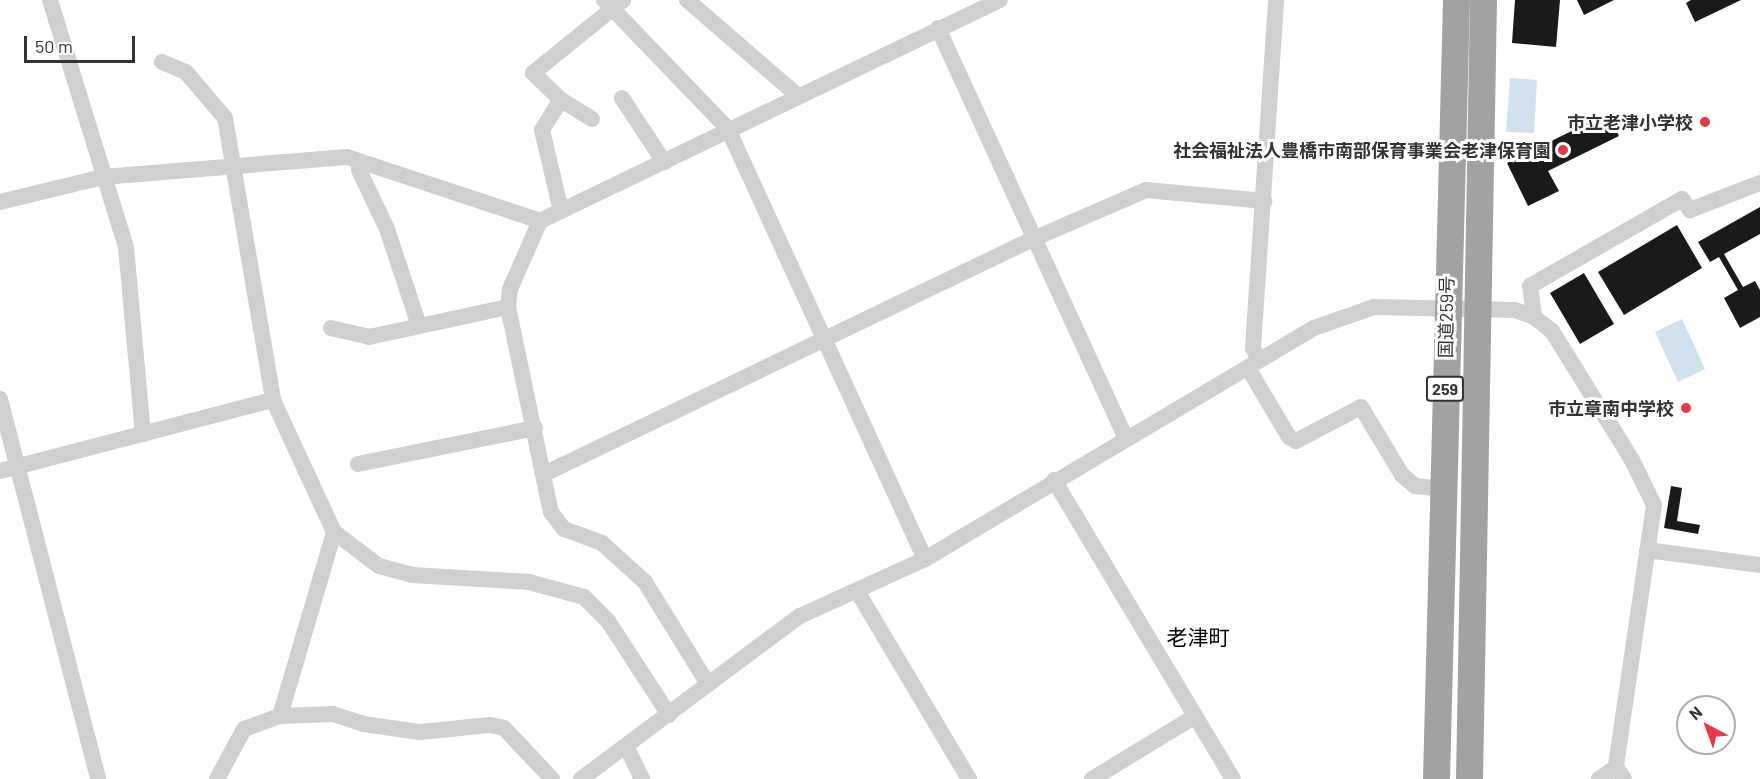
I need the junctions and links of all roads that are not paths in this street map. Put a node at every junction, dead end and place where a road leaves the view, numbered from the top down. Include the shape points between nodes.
1 (50, 0) edge
2 (687, 0) edge
3 (1276, 0) edge
4 (1456, 0) edge
5 (1483, 0) edge
6 (993, 1) edge
7 (613, 4) edge
8 (938, 28) junction
9 (162, 62) dead end
10 (797, 95) junction
11 (622, 98) dead end
12 (561, 100) junction
13 (592, 119) dead end
14 (728, 129) junction
15 (361, 162) junction
16 (664, 162) junction
17 (234, 164) junction
18 (103, 177) junction
19 (1760, 183) edge
20 (1264, 201) junction
21 (0, 202) edge
22 (561, 211) junction
23 (540, 220) junction
24 (1033, 239) junction
25 (508, 307) junction
26 (1445, 308) junction
27 (1476, 309) junction
28 (1534, 317) junction
29 (419, 326) junction
30 (331, 328) dead end
31 (826, 339) junction
32 (1254, 364) junction
33 (0, 399) edge
34 (273, 400) junction
35 (535, 428) junction
36 (142, 434) junction
37 (1126, 439) junction
38 (358, 464) dead end
39 (18, 466) junction
40 (0, 471) edge
41 (544, 474) junction
42 (1054, 480) junction
43 (1444, 489) junction
44 (334, 532) junction
45 (1647, 550) junction
46 (925, 559) junction
47 (1760, 566) edge
48 (857, 591) junction
49 (708, 684) junction
50 (669, 715) junction
51 (280, 716) junction
52 (1194, 717) junction
53 (626, 746) junction
54 (1620, 773) edge
55 (99, 779) edge
56 (217, 779) edge
57 (552, 779) edge
58 (581, 779) edge
59 (642, 779) edge
60 (969, 779) edge
61 (1092, 779) edge
62 (1233, 779) edge
63 (1436, 779) edge
64 (1469, 779) edge
65 (1599, 779) edge

1 - 18 street
2 - 10 street
3 - 20 street
4 - 26 highway, 国道259号 / 259
5 - 27 highway, 国道259号 / 259
6 - 8 street
7 - 12 street via 533,74
7 - 14 street
8 - 10 street
8 - 24 street
9 - 17 street via 186,72 225,118
10 - 14 street
11 - 16 street
12 - 13 street
12 - 22 street via 542,130
14 - 16 street
14 - 31 street
15 - 17 street via 347,157
15 - 23 street
15 - 29 street via 359,170 387,229
16 - 22 street
17 - 18 street
17 - 34 street
18 - 21 street
18 - 36 street via 132,277
19 - 28 street via 1690,210 1682,199 1530,286
20 - 24 street via 1146,190
20 - 32 street
22 - 23 street
23 - 25 street via 510,289
24 - 31 street
24 - 37 street
25 - 29 street
25 - 35 street
26 - 27 street
26 - 32 street via 1374,307 1314,328
26 - 43 highway, 国道259号 / 259
27 - 28 street via 1515,310
27 - 64 highway, 国道259号 / 259
28 - 45 street via 1552,331 1632,460 1654,505
29 - 30 street via 369,338
31 - 41 street
31 - 46 street
32 - 37 street
32 - 43 street via 1288,437 1296,441 1361,407 1402,474 1415,486
33 - 39 street
34 - 36 street
34 - 44 street
35 - 38 street
35 - 41 street
36 - 39 street
37 - 42 street
39 - 40 street
39 - 55 street
41 - 49 street via 551,512 564,529 602,543 645,582
42 - 46 street
42 - 52 street
43 - 63 highway, 国道259号 / 259
44 - 50 street via 379,566 412,575 529,582 585,597 608,621
44 - 51 street
45 - 47 street
45 - 54 street
46 - 48 street
48 - 49 street via 800,616
48 - 60 street
49 - 50 street
50 - 53 street
51 - 56 street via 243,729
51 - 57 street via 333,714 363,724 420,732 490,725 504,728
52 - 61 street
52 - 62 street
53 - 58 street
53 - 59 street
54 - 65 street

